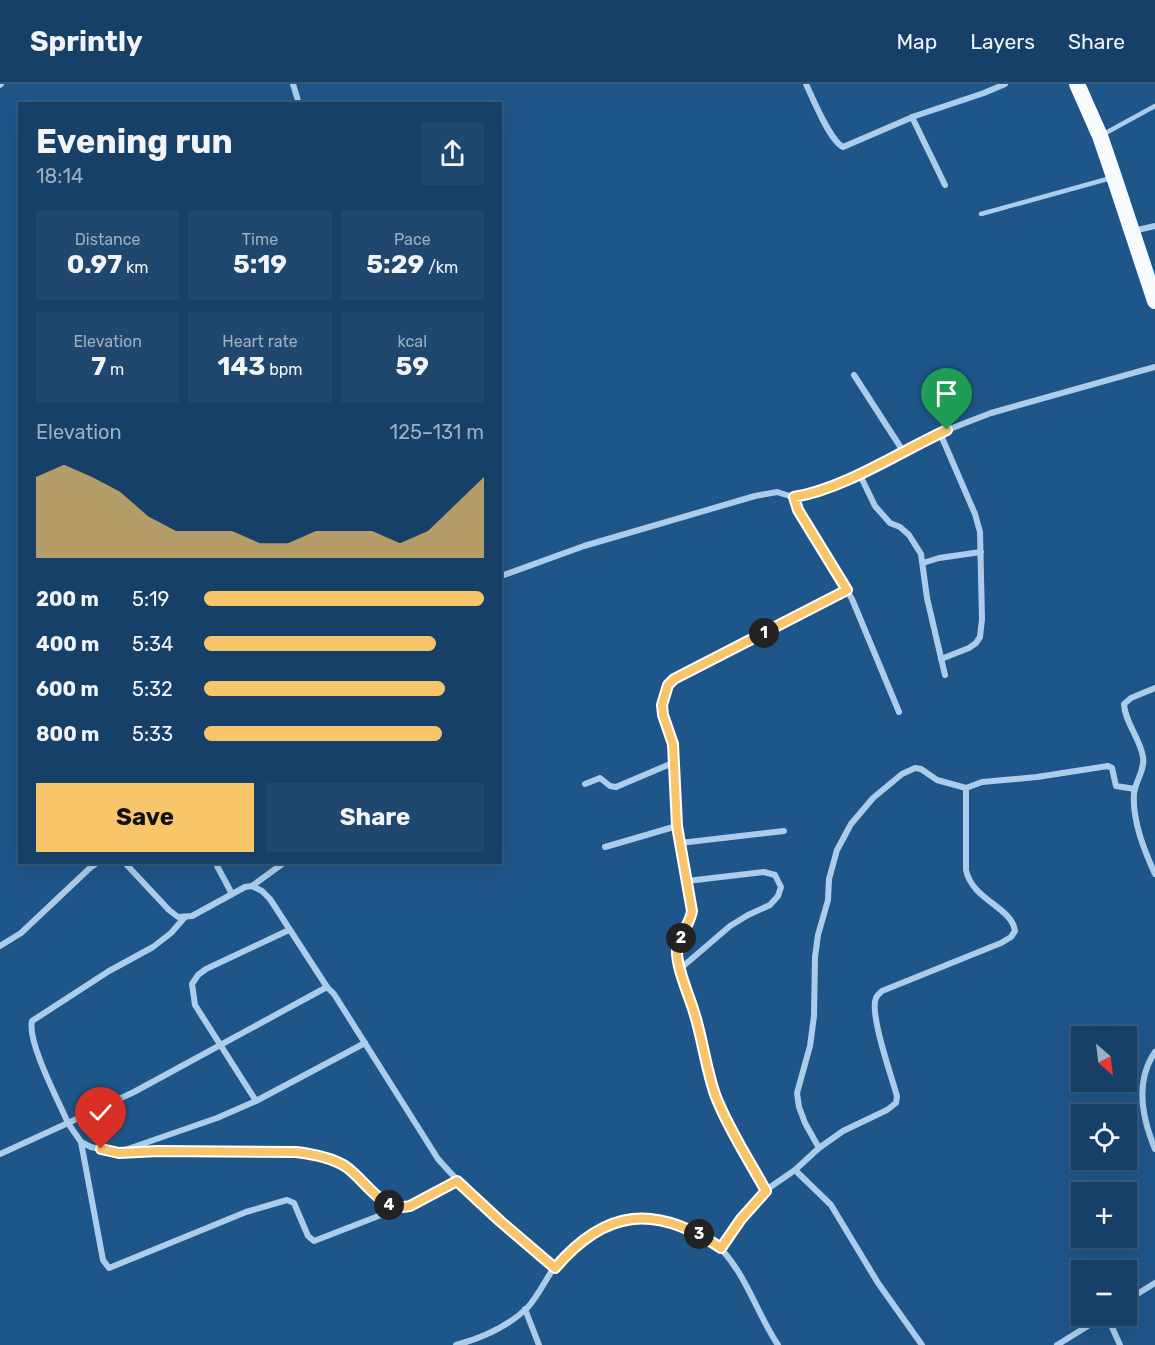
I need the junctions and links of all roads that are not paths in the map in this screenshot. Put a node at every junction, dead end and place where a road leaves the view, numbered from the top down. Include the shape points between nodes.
1 (293, 84) edge
2 (806, 84) edge
3 (1005, 84) edge
4 (1077, 84) edge
5 (298, 102) edge
6 (1155, 105) edge
7 (912, 117) junction
8 (1100, 136) junction
9 (1114, 177) junction
10 (945, 185) dead end
11 (981, 214) dead end
12 (1155, 226) edge
13 (1132, 231) junction
14 (1155, 301) edge
15 (1155, 367) edge
16 (854, 375) dead end
17 (940, 433) junction
18 (903, 451) junction
19 (859, 473) junction
20 (794, 497) junction
21 (981, 552) junction
22 (923, 563) junction
23 (502, 576) edge
24 (847, 590) junction
25 (941, 659) junction
26 (945, 675) dead end
27 (1155, 688) edge
28 (899, 712) dead end
29 (675, 762) junction
30 (585, 784) dead end
31 (966, 788) junction
32 (1135, 789) junction
33 (677, 826) junction
34 (784, 831) dead end
35 (681, 843) junction
36 (605, 847) dead end
37 (96, 864) edge
38 (126, 864) edge
39 (216, 864) edge
40 (282, 864) edge
41 (1155, 874) edge
42 (687, 880) junction
43 (252, 886) junction
44 (232, 894) junction
45 (185, 917) junction
46 (289, 930) junction
47 (0, 946) edge
48 (681, 968) junction
49 (327, 987) junction
50 (365, 1043) junction
51 (220, 1045) junction
52 (1155, 1052) edge
53 (256, 1101) junction
54 (68, 1123) junction
55 (81, 1142) junction
56 (819, 1148) junction
57 (1155, 1149) edge
58 (119, 1153) junction
59 (0, 1154) edge
60 (795, 1170) junction
61 (457, 1181) junction
62 (766, 1191) junction
63 (399, 1208) junction
64 (721, 1248) junction
65 (555, 1268) junction
66 (1155, 1283) edge
67 (1137, 1294) edge
68 (525, 1309) junction
69 (1089, 1326) edge
70 (1111, 1326) edge
71 (456, 1345) edge
72 (539, 1345) edge
73 (778, 1345) edge
74 (922, 1345) edge
75 (1057, 1345) edge
76 (1120, 1345) edge

1 - 5 street
2 - 7 street via 838,145 843,147
3 - 7 street
4 - 8 highway
6 - 8 lane
7 - 10 street
8 - 9 highway
9 - 11 lane
9 - 13 highway
12 - 13 street
13 - 14 highway
15 - 17 street via 991,413
16 - 18 street
17 - 18 street
17 - 21 street via 975,514
18 - 19 street
19 - 20 street
19 - 22 street via 875,506 890,523 909,535
20 - 23 street via 777,492 755,496 584,546
20 - 24 street
21 - 22 street
21 - 25 street via 980,637 969,648
22 - 25 street
24 - 28 street
24 - 29 street via 668,685 662,705
25 - 26 street
27 - 32 street via 1124,704 1143,756
29 - 30 street via 616,787 600,778
29 - 33 street
31 - 32 street via 982,782 1108,766 1116,786
31 - 56 street via 938,780 921,769 902,774 873,798 851,824 837,850 818,935 810,1046 797,1093 805,1124
31 - 56 street via 968,879 972,887 1011,920 1016,931 1001,944 882,991 875,998 880,1039 896,1103
32 - 41 street via 1140,833
33 - 35 street
33 - 36 street
34 - 35 street
35 - 42 street
37 - 47 street via 21,933
38 - 45 street via 169,910
39 - 44 street
40 - 43 street
42 - 48 street via 692,911 677,950
42 - 48 street via 764,872 775,875 781,887 770,905 730,926
43 - 44 street
43 - 46 street via 270,899
44 - 45 street
45 - 54 street via 153,947 32,1021 35,1047
46 - 49 street
46 - 51 street via 206,969 192,984 195,1005
48 - 62 street via 716,1096
49 - 50 street
49 - 51 street
50 - 53 street
50 - 61 street via 438,1159
51 - 53 street
51 - 54 street
52 - 57 street via 1142,1083 1143,1106
53 - 58 street
54 - 55 street
54 - 59 street
55 - 58 street
55 - 63 street via 103,1260 109,1268 246,1212 287,1200 294,1203 314,1241
56 - 60 street
58 - 63 street via 315,1154 345,1167 387,1204
60 - 62 street
60 - 74 street via 831,1205 878,1283
61 - 63 street
61 - 65 street
62 - 64 street
64 - 65 street via 692,1230 640,1217 618,1221 584,1238
64 - 73 street via 740,1274
65 - 68 street
66 - 67 street
68 - 71 street via 492,1332
68 - 72 street
69 - 75 street
70 - 76 street

